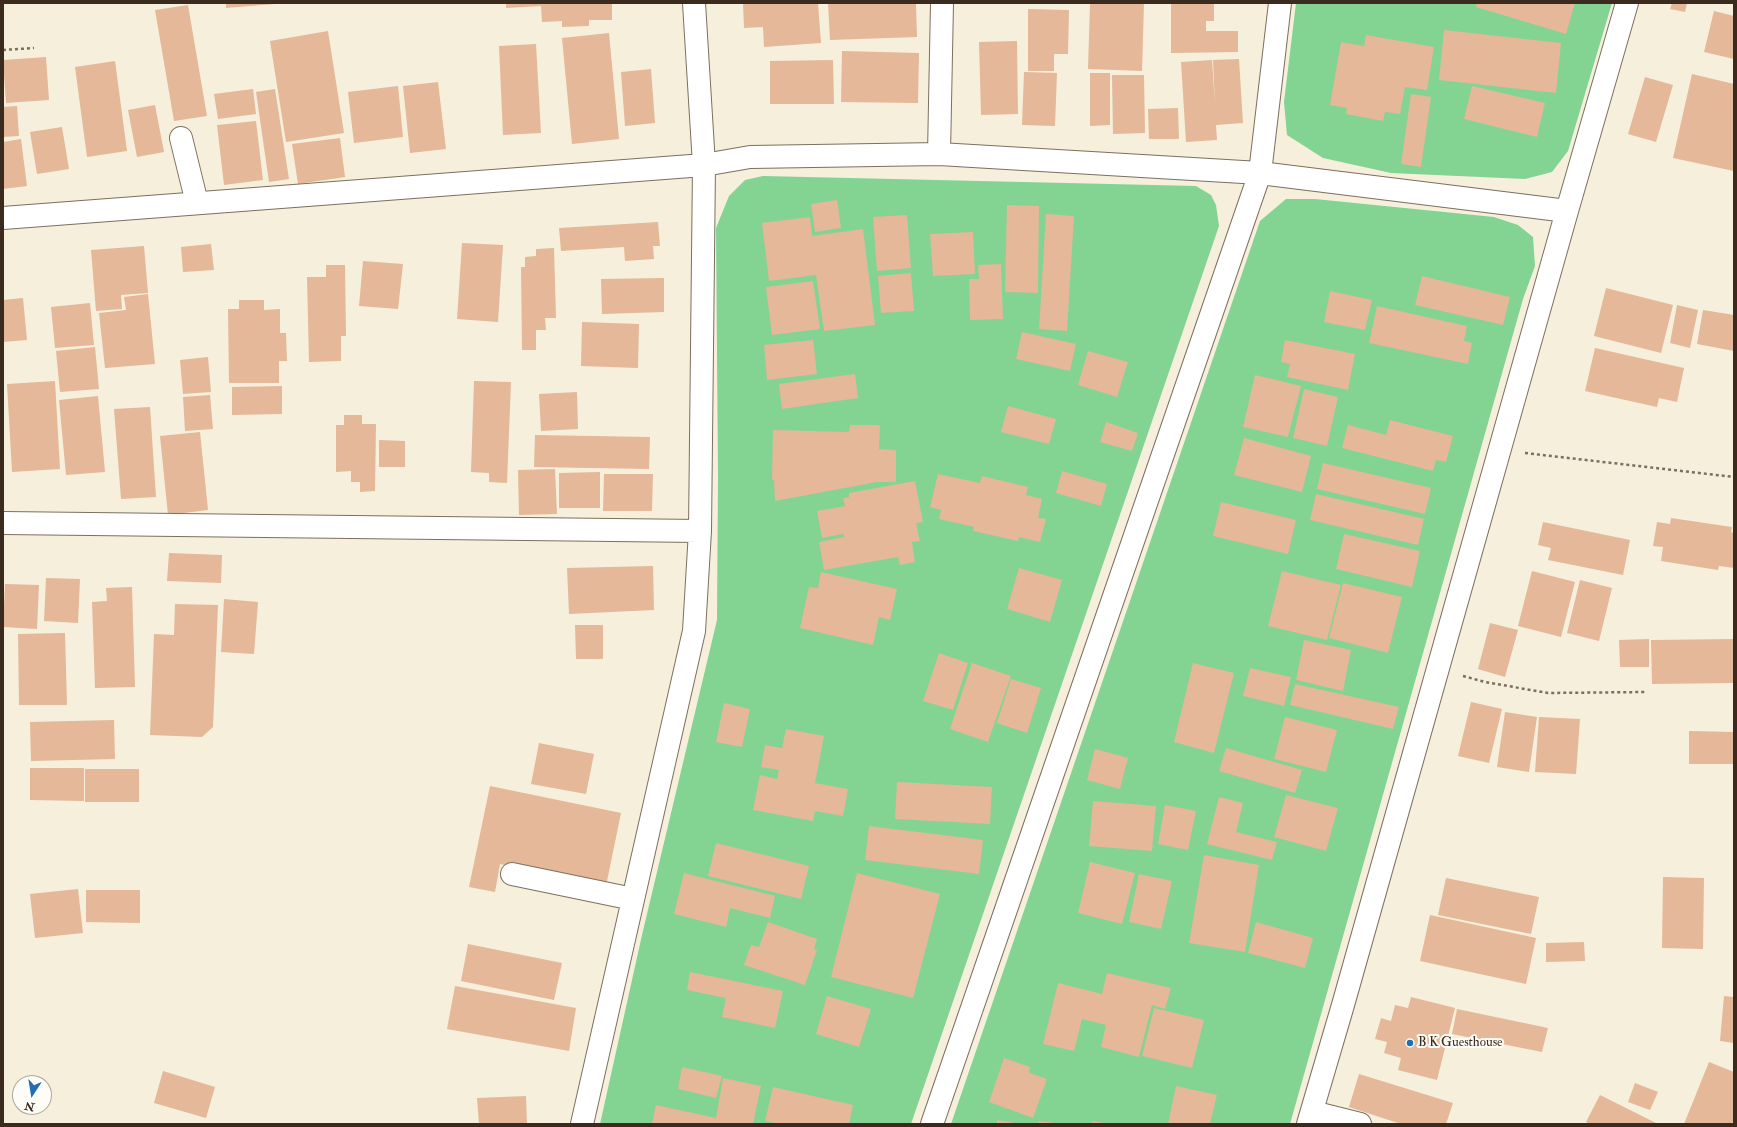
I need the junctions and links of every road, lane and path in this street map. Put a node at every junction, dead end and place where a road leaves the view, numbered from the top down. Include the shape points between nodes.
1 (694, 3) edge
2 (942, 3) edge
3 (1280, 3) edge
4 (1627, 3) edge
5 (34, 48) dead end
6 (3, 50) edge
7 (181, 138) dead end
8 (939, 154) junction
9 (704, 165) junction
10 (1260, 173) junction
11 (197, 204) junction
12 (1567, 211) junction
13 (3, 218) edge
14 (1499, 451) junction
15 (1734, 477) edge
16 (3, 523) edge
17 (700, 531) junction
18 (1438, 669) junction
19 (1645, 692) dead end
20 (512, 874) dead end
21 (633, 899) junction
22 (1310, 1118) edge
23 (582, 1124) edge
24 (932, 1124) edge
25 (1360, 1124) edge

1 - 9 street
2 - 8 street
3 - 10 street
4 - 12 street
5 - 6 path
7 - 11 street
8 - 9 street via 750,157
8 - 10 street
9 - 11 street
9 - 17 street
10 - 12 street
10 - 24 street
11 - 13 street
12 - 14 street
14 - 15 path
14 - 18 street
16 - 17 street
17 - 21 street via 694,631
18 - 19 path via 1485,682 1548,693
18 - 22 street
20 - 21 street
21 - 23 street
22 - 25 street

